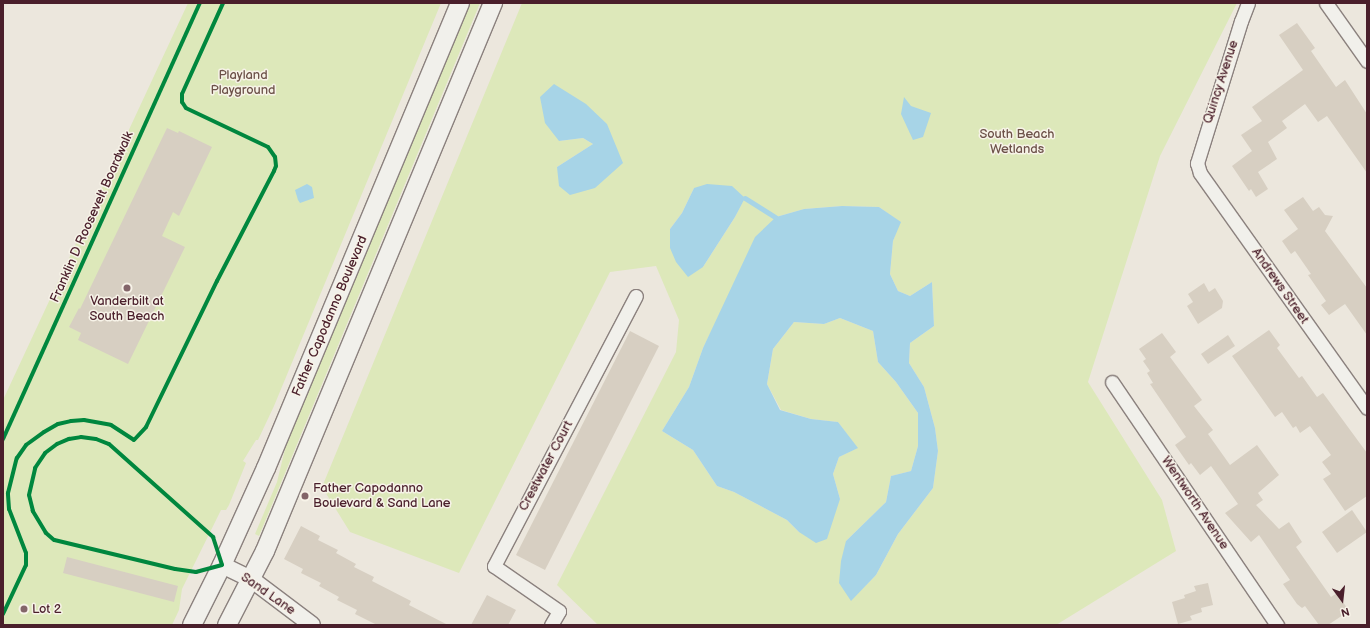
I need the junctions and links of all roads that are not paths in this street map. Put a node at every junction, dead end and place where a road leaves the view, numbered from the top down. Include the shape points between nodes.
1 (460, 3) edge
2 (493, 3) edge
3 (1248, 3) edge
4 (1326, 3) edge
5 (1367, 61) edge
6 (1197, 163) joint
7 (636, 296) dead end
8 (1112, 382) dead end
9 (1367, 408) edge
10 (222, 565) junction
11 (251, 579) junction
12 (192, 625) edge
13 (227, 625) edge
14 (312, 625) edge
15 (551, 625) edge
16 (1277, 625) edge

1 - 10 main road, Father Capodanno Boulevard via 288,415
2 - 11 main road via 268,544
3 - 6 street, Quincy Avenue
4 - 5 street
6 - 9 street, Andrews Street via 1200,172
7 - 15 street, Crestwater Court via 494,566 559,611
8 - 16 street, Wentworth Avenue
10 - 11 street, Sand Lane
10 - 12 main road, Father Capodanno Boulevard
11 - 13 main road
11 - 14 street, Sand Lane

